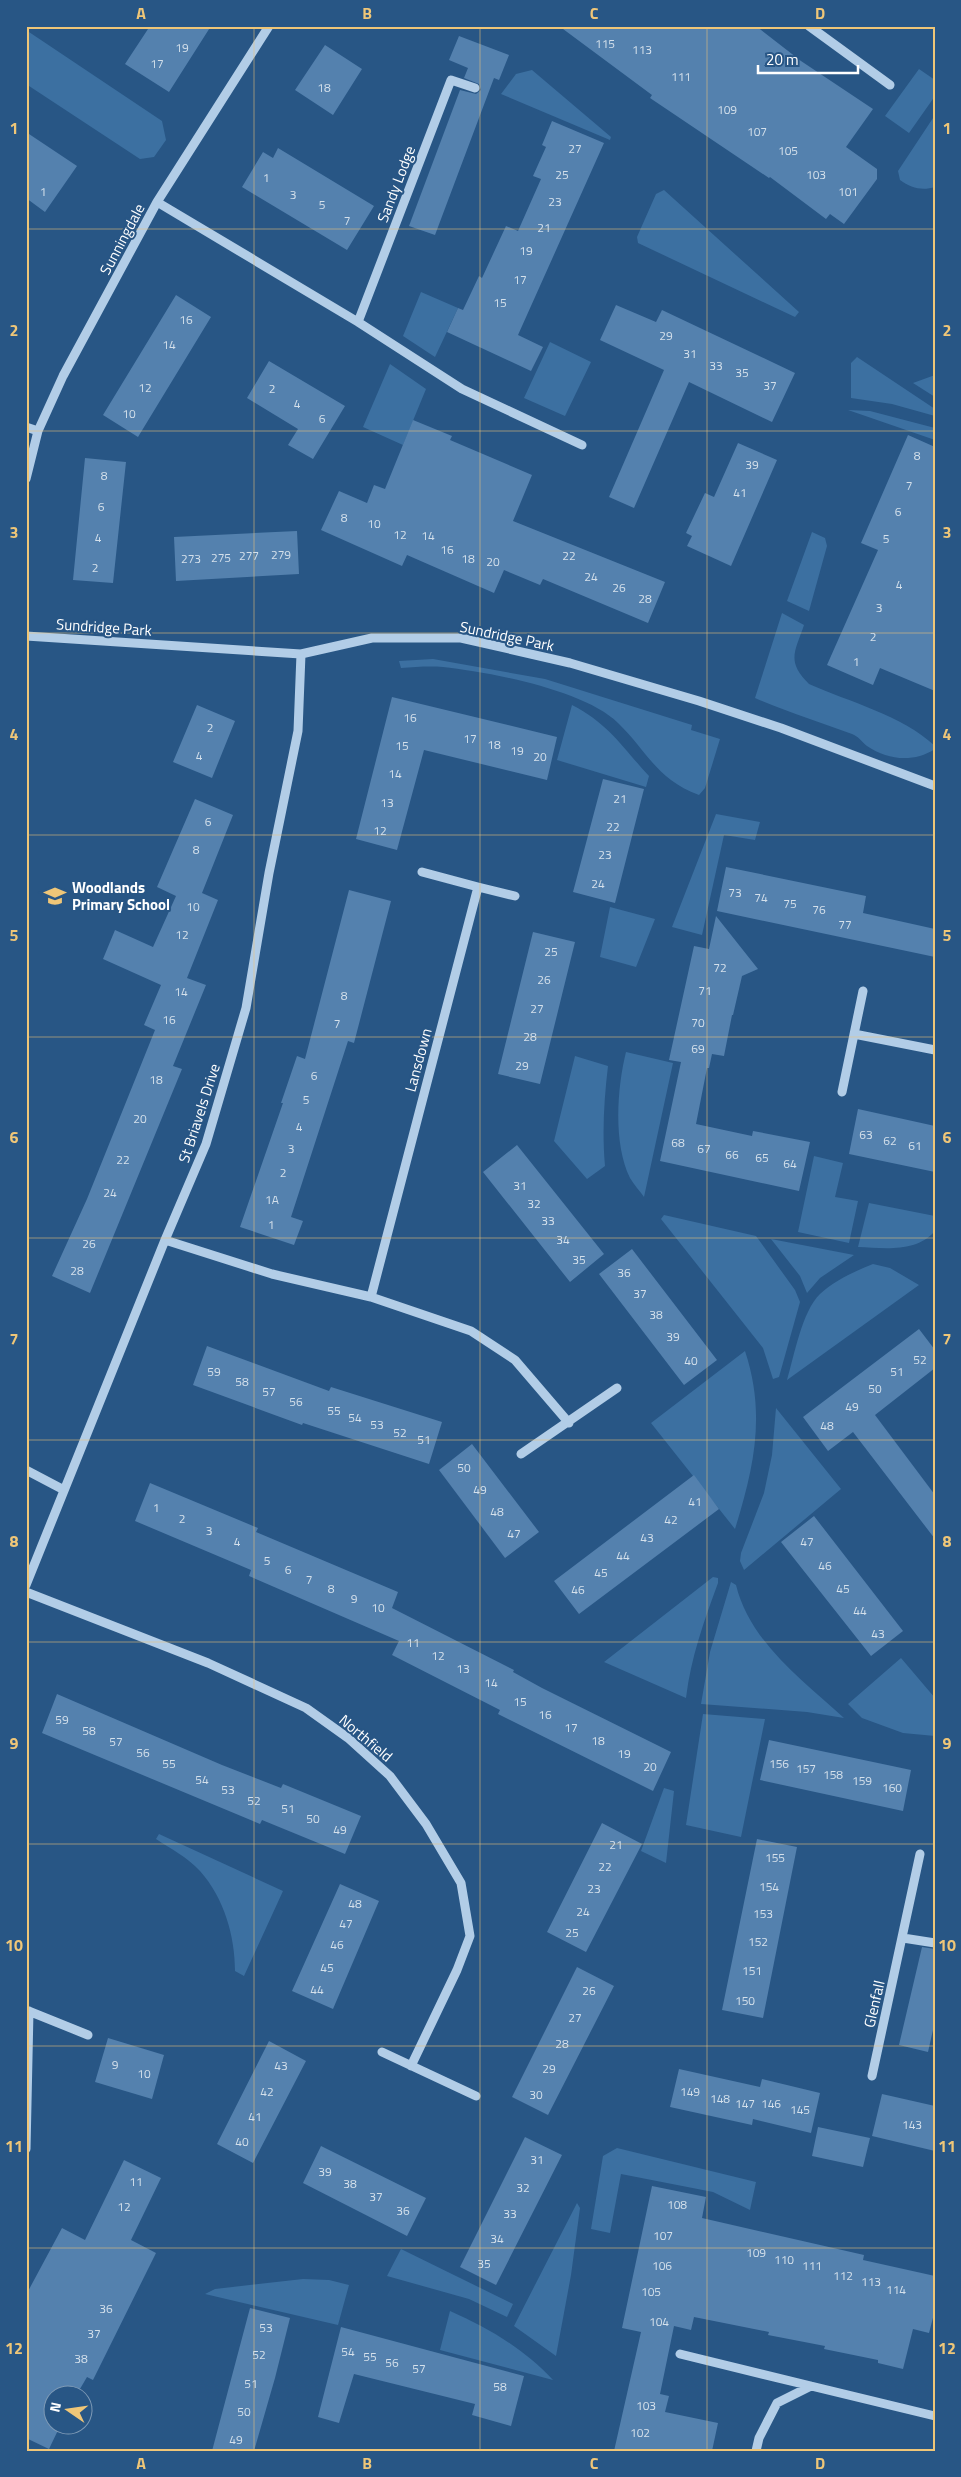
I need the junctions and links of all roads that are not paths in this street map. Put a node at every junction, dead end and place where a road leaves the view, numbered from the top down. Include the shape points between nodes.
1 (269, 26) edge
2 (809, 26) edge
3 (890, 86) dead end
4 (475, 88) dead end
5 (157, 202) junction
6 (358, 322) junction
7 (26, 427) edge
8 (38, 431) junction
9 (582, 445) dead end
10 (26, 479) edge
11 (26, 636) edge
12 (301, 654) junction
13 (935, 786) edge
14 (422, 872) dead end
15 (478, 887) junction
16 (514, 896) dead end
17 (863, 991) dead end
18 (854, 1034) junction
19 (935, 1050) edge
20 (842, 1092) dead end
21 (165, 1240) junction
22 (372, 1297) junction
23 (617, 1388) dead end
24 (569, 1423) junction
25 (521, 1454) dead end
26 (26, 1470) edge
27 (64, 1490) junction
28 (26, 1585) edge
29 (26, 1592) edge
30 (920, 1854) dead end
31 (903, 1938) junction
32 (935, 1943) edge
33 (28, 2011) edge
34 (88, 2035) dead end
35 (382, 2052) dead end
36 (411, 2066) junction
37 (872, 2076) dead end
38 (476, 2096) dead end
39 (26, 2149) edge
40 (680, 2354) dead end
41 (811, 2386) junction
42 (935, 2416) edge
43 (756, 2451) edge

1 - 5 street, Sunningdale
2 - 3 street
4 - 6 street, Sandy Lodge via 451,80
5 - 6 street
5 - 8 street, Sunningdale via 63,376
6 - 9 street via 462,389
7 - 8 street
8 - 10 street, Sunningdale
11 - 12 street, Sundridge Park
12 - 13 street, Sundridge Park via 372,638 461,638 570,663 699,702 781,728
12 - 21 street, St Briavels Drive via 298,730 246,1008 206,1144
14 - 15 street
15 - 16 street
15 - 22 street, Lansdown
17 - 18 street
18 - 19 street
18 - 20 street
21 - 22 street via 272,1274
21 - 27 street, St Briavels Drive
22 - 24 street via 471,1331 515,1360
23 - 24 street
24 - 25 street
26 - 27 street
27 - 28 street, St Briavels Drive
29 - 36 street, Northfield via 208,1663 306,1708 348,1738 390,1776 426,1824 461,1883 470,1936
30 - 31 street, Glenfall
31 - 32 street
31 - 37 street, Glenfall
33 - 34 street
33 - 39 street
35 - 36 street
36 - 38 street
40 - 41 street
41 - 42 street
41 - 43 street via 778,2403 759,2438

